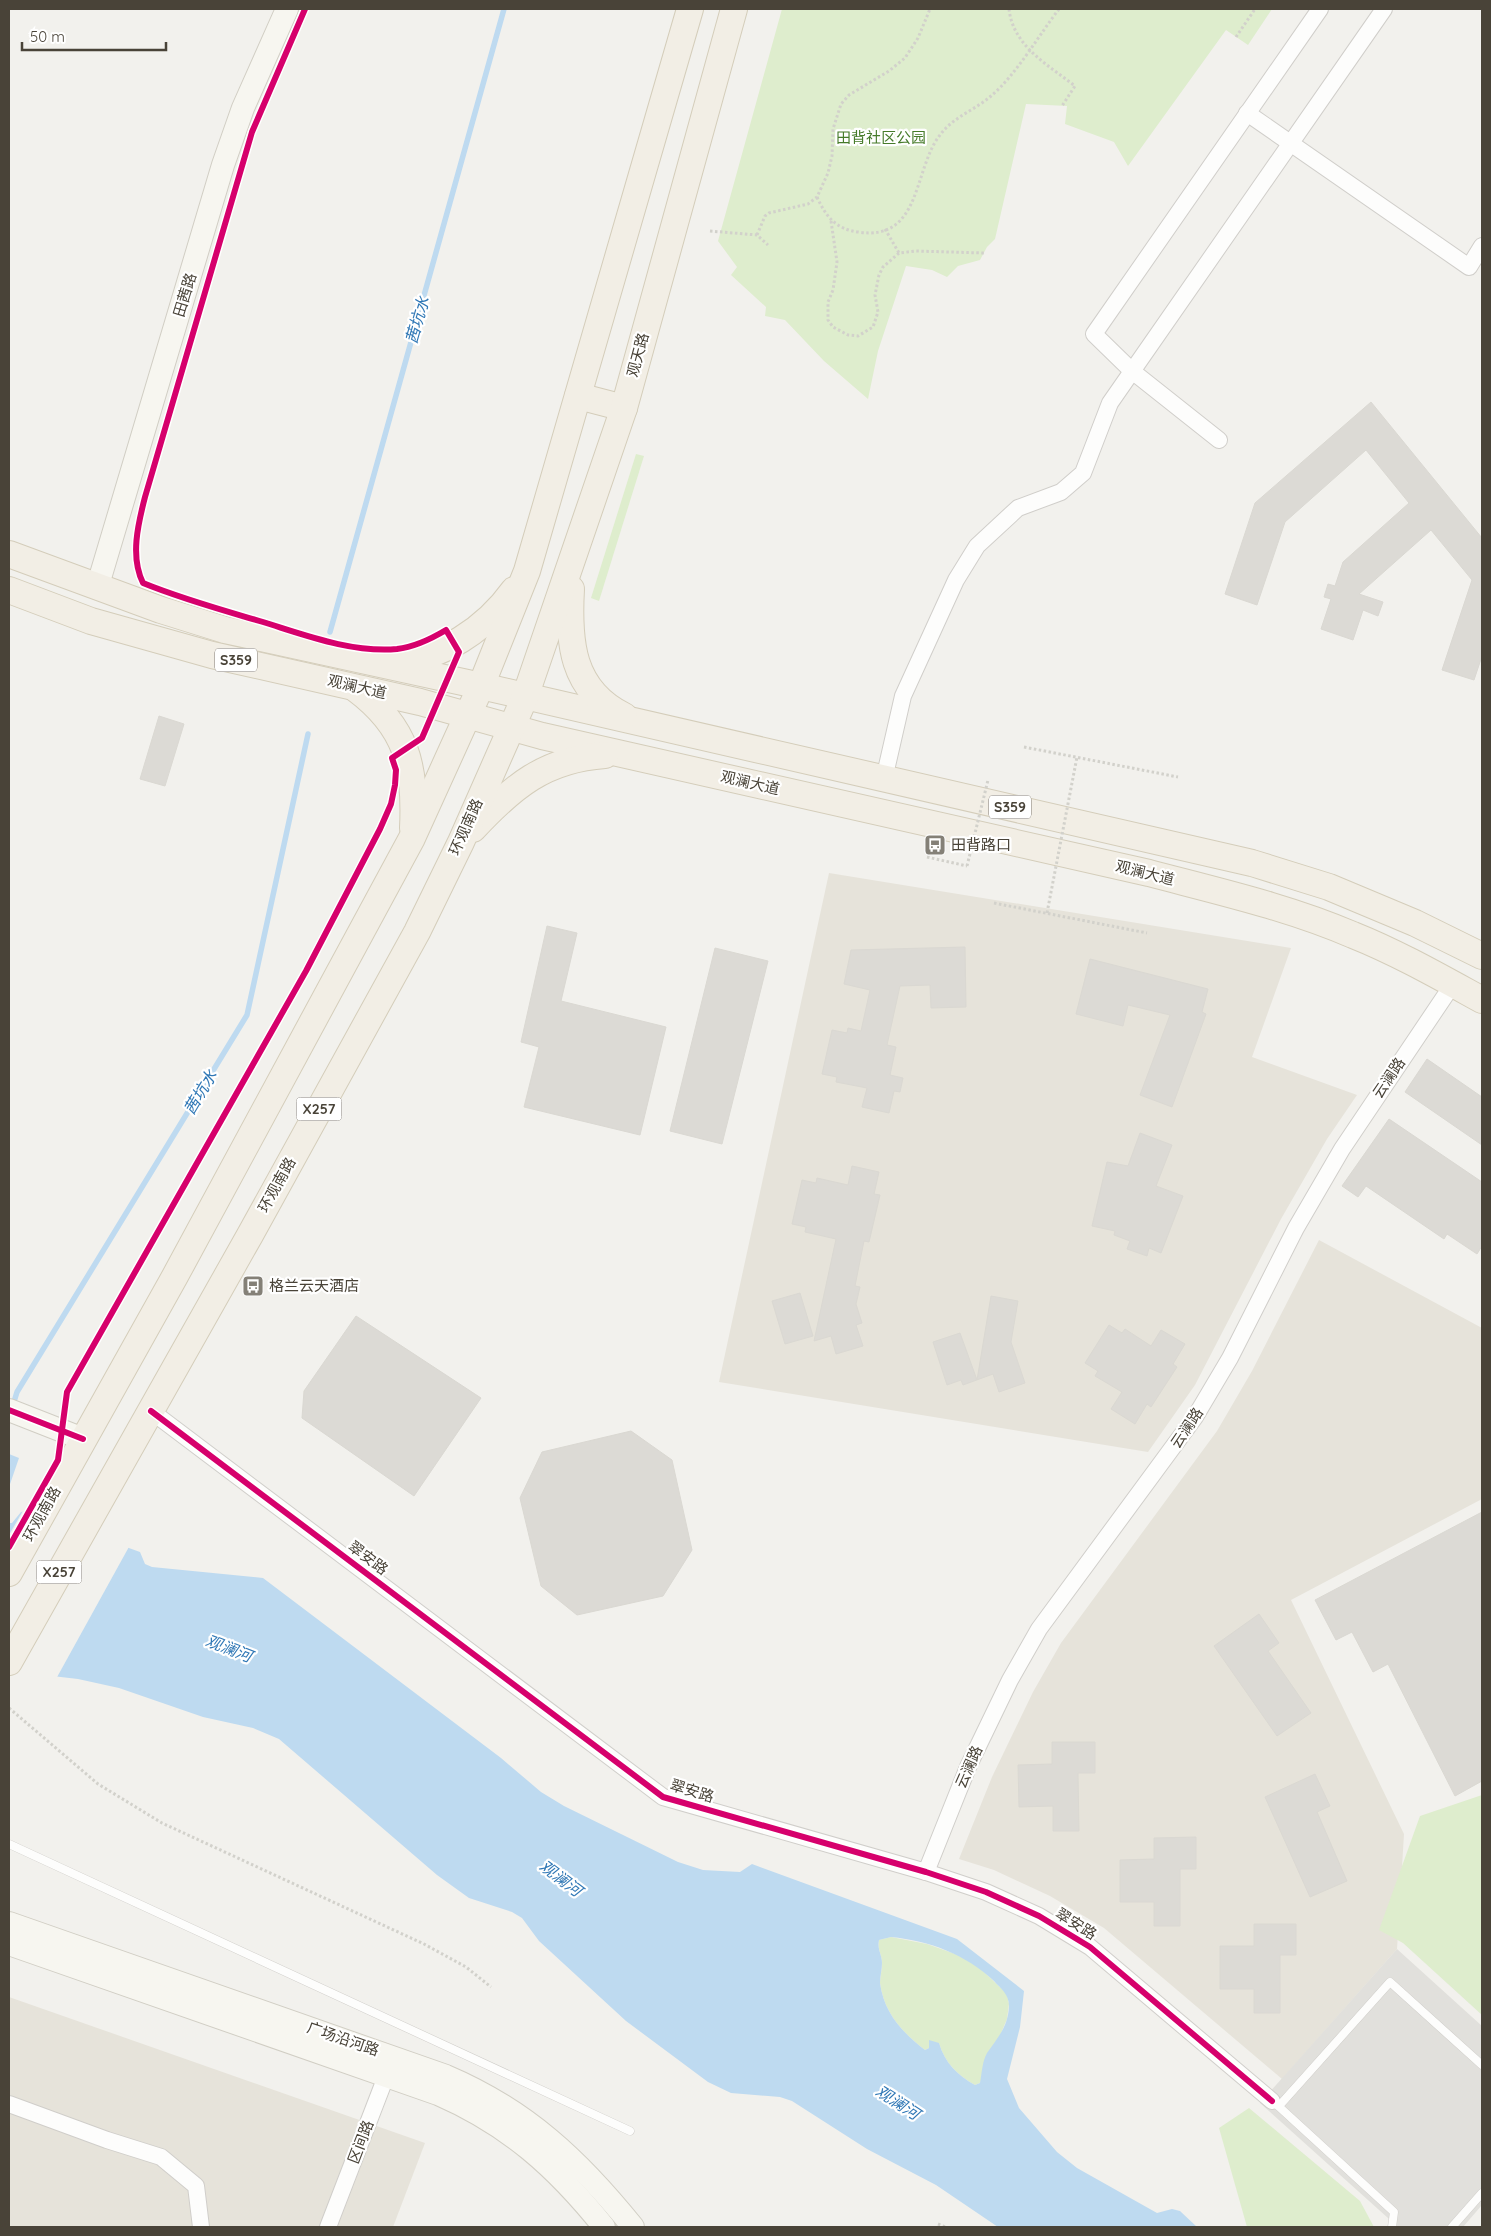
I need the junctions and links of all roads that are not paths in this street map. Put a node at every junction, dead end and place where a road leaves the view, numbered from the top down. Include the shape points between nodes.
1 (287, 9) edge
2 (690, 9) edge
3 (734, 9) edge
4 (1320, 9) edge
5 (1384, 9) edge
6 (1247, 113) junction
7 (1290, 144) junction
8 (1482, 246) edge
9 (1132, 371) junction
10 (578, 396) junction
11 (624, 408) junction
12 (1219, 440) dead end
13 (576, 551) junction
14 (9, 554) edge
15 (527, 571) junction
16 (97, 588) junction
17 (9, 590) edge
18 (374, 663) junction
19 (351, 686) junction
20 (481, 686) junction
21 (525, 697) junction
22 (468, 717) junction
23 (638, 723) junction
24 (511, 728) junction
25 (622, 754) junction
26 (884, 779) junction
27 (412, 838) junction
28 (460, 842) junction
29 (1482, 956) edge
30 (1452, 984) junction
31 (1482, 1000) edge
32 (151, 1411) junction
33 (16, 1413) edge
34 (84, 1439) junction
35 (9, 1573) edge
36 (9, 1662) edge
37 (9, 1844) edge
38 (926, 1872) junction
39 (9, 1923) edge
40 (9, 1944) edge
41 (1482, 2065) edge
42 (390, 2066) junction
43 (9, 2104) edge
44 (1276, 2104) junction
45 (630, 2131) dead end
46 (1482, 2193) edge
47 (202, 2227) edge
48 (328, 2227) edge
49 (604, 2227) edge
50 (633, 2227) edge
51 (1392, 2227) edge
52 (1452, 2227) edge

1 - 16 street, 田茜路 via 243,108 224,165
2 - 10 main road
3 - 11 main road, 观天路
4 - 6 street
5 - 7 street
6 - 7 street
6 - 9 street via 1094,334
7 - 8 street via 1469,267
7 - 9 street
9 - 12 street
9 - 26 street via 1110,403 1083,473 1061,492 1018,508 977,546 956,580 903,696
10 - 11 main road
10 - 15 main road
11 - 13 main road, 观天路
13 - 21 main road, 观天路
13 - 23 main road via 570,606 578,671 599,700 616,713
14 - 16 main road, 观澜大道 / S359
15 - 18 main road via 505,602 454,644 423,658
15 - 20 main road
16 - 18 main road, 观澜大道 / S359 via 225,630
17 - 19 main road, 观澜大道 / S359 via 91,621 148,638
18 - 20 main road, 观澜大道 / S359
19 - 22 main road, 观澜大道 / S359
19 - 27 main road via 373,702 399,733 410,772 414,803
20 - 21 main road, 观澜大道 / S359
20 - 22 main road, 环观南路 / X257
21 - 23 main road, 观澜大道 / S359
21 - 24 main road, 环观南路 / X257
22 - 24 main road, 观澜大道 / S359
22 - 27 main road, 环观南路 / X257
23 - 26 main road, 观澜大道 / S359
24 - 25 main road, 观澜大道 / S359
24 - 28 main road, 环观南路 / X257
25 - 28 main road via 579,759 521,782
25 - 30 main road, 观澜大道 / S359 via 1232,895 1353,934
26 - 29 main road, 观澜大道 / S359 via 1252,863 1329,887 1415,923
27 - 34 main road, 环观南路 / X257
28 - 32 main road, 环观南路 / X257 via 417,932
30 - 31 main road, 观澜大道 / S359
30 - 38 street, 云澜路 via 1342,1148 1195,1417 1039,1629 968,1767
32 - 36 main road, 环观南路 / X257
32 - 38 street, 翠安路 via 663,1797
33 - 34 street
34 - 35 main road, 环观南路 / X257
37 - 45 lane
38 - 44 street, 翠安路 via 986,1892 1039,1916 1090,1947
39 - 42 street, 广场沿河路
40 - 42 street, 广场沿河路
41 - 44 lane via 1390,1982
42 - 48 street, 区间路
42 - 49 street, 广场沿河路 via 490,2120 550,2166
42 - 50 street, 广场沿河路 via 478,2090 533,2124 582,2168
43 - 47 street via 161,2157 196,2186
44 - 51 lane via 1394,2212
46 - 52 lane

